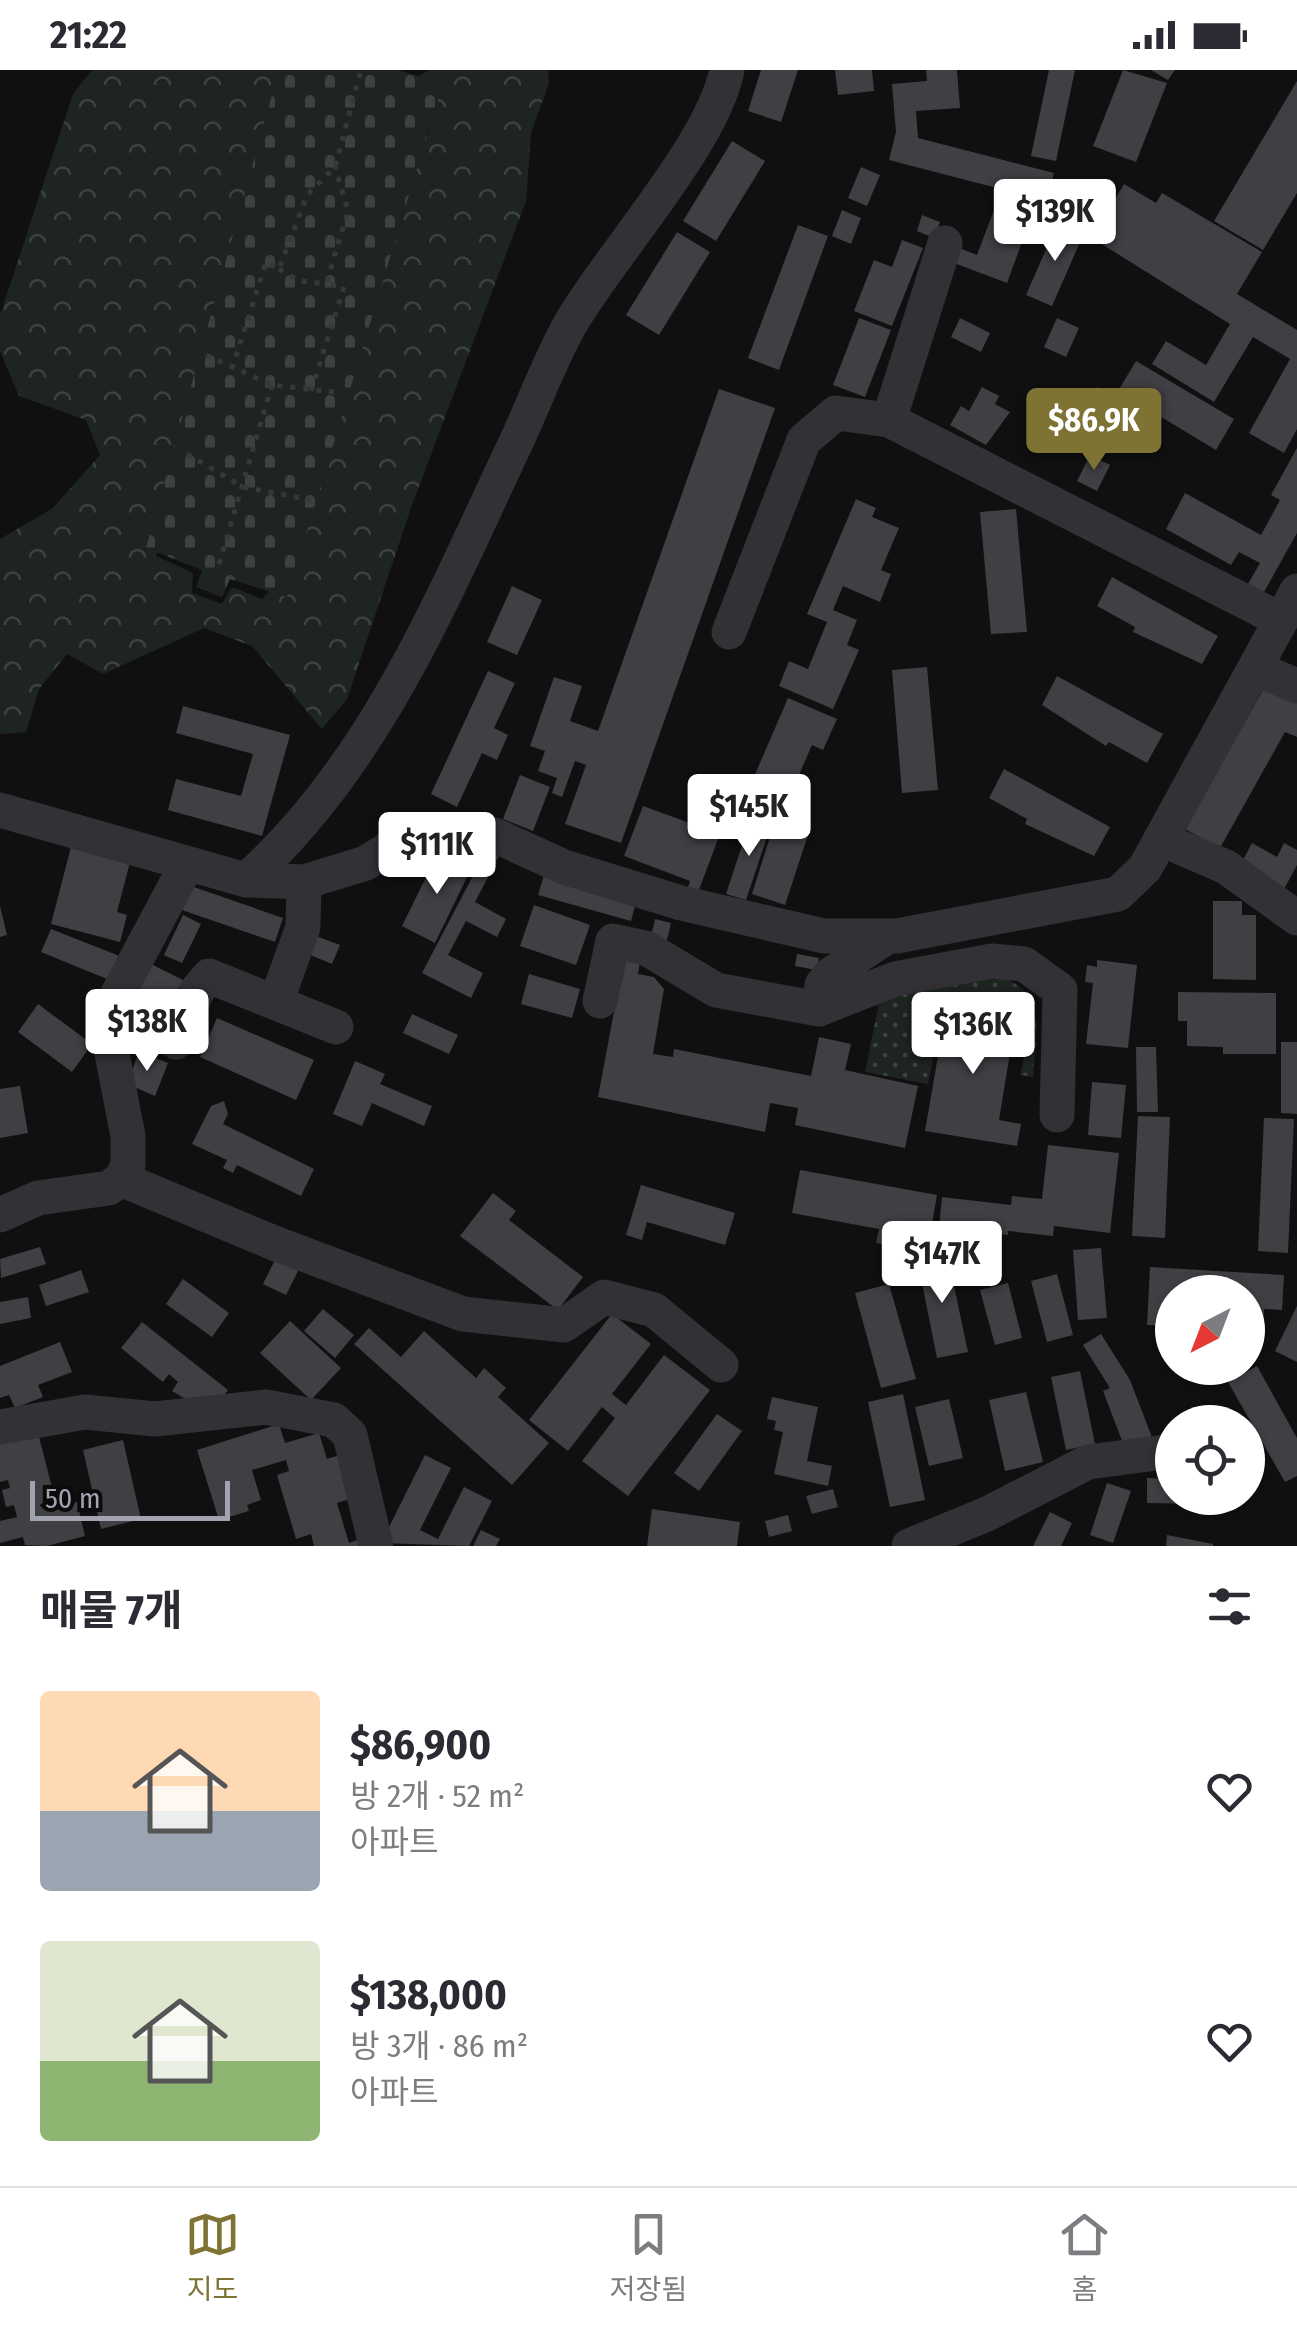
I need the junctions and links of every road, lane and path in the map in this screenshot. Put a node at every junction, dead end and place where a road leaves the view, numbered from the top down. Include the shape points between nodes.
1 (361, 70) edge
2 (727, 70) edge
3 (335, 167) junction
4 (945, 243) dead end
5 (279, 270) junction
6 (326, 284) junction
7 (206, 356) dead end
8 (232, 369) junction
9 (272, 385) junction
10 (311, 391) junction
11 (342, 393) dead end
12 (889, 420) junction
13 (187, 454) dead end
14 (243, 488) junction
15 (311, 500) dead end
16 (220, 564) dead end
17 (1289, 606) edge
18 (730, 632) dead end
19 (1255, 668) junction
20 (1297, 686) edge
21 (0, 810) edge
22 (1161, 839) junction
23 (187, 864) junction
24 (246, 880) junction
25 (304, 882) junction
26 (1297, 918) edge
27 (888, 936) junction
28 (600, 1001) dead end
29 (276, 1002) junction
30 (819, 1009) junction
31 (336, 1027) dead end
32 (176, 1042) dead end
33 (1057, 1116) dead end
34 (121, 1179) junction
35 (0, 1215) edge
36 (720, 1365) dead end
37 (0, 1427) edge
38 (1155, 1453) edge
39 (376, 1546) edge
40 (909, 1546) edge

1 - 3 path
2 - 24 street via 690,148 572,322 374,729 285,845
3 - 5 path via 307,195
3 - 6 path via 348,212
4 - 12 street
5 - 6 path
5 - 8 path via 266,262
6 - 10 path via 344,287
7 - 8 path
8 - 9 path
9 - 10 path
9 - 14 path
10 - 11 path
12 - 17 street
12 - 18 street via 836,413 804,440
13 - 14 path
14 - 15 path
14 - 16 path
17 - 19 street
19 - 20 street
19 - 22 street
21 - 23 street
22 - 26 street via 1226,868
22 - 27 street via 1145,868 1118,894
23 - 24 street
23 - 34 street via 105,1018 128,1136
24 - 25 street
25 - 27 street via 448,830 494,835 564,867 681,903 824,936
25 - 29 street via 304,927
27 - 30 street via 830,975
28 - 30 street via 613,941 646,948 716,990
29 - 31 street
29 - 32 street via 209,976
30 - 33 street via 895,979 965,963 1024,964 1060,990
34 - 35 street via 109,1188 38,1198
34 - 36 street via 463,1314 564,1325 604,1297 654,1310
37 - 39 street via 85,1412 155,1420 266,1407 334,1420 350,1435
38 - 40 street via 1088,1462

